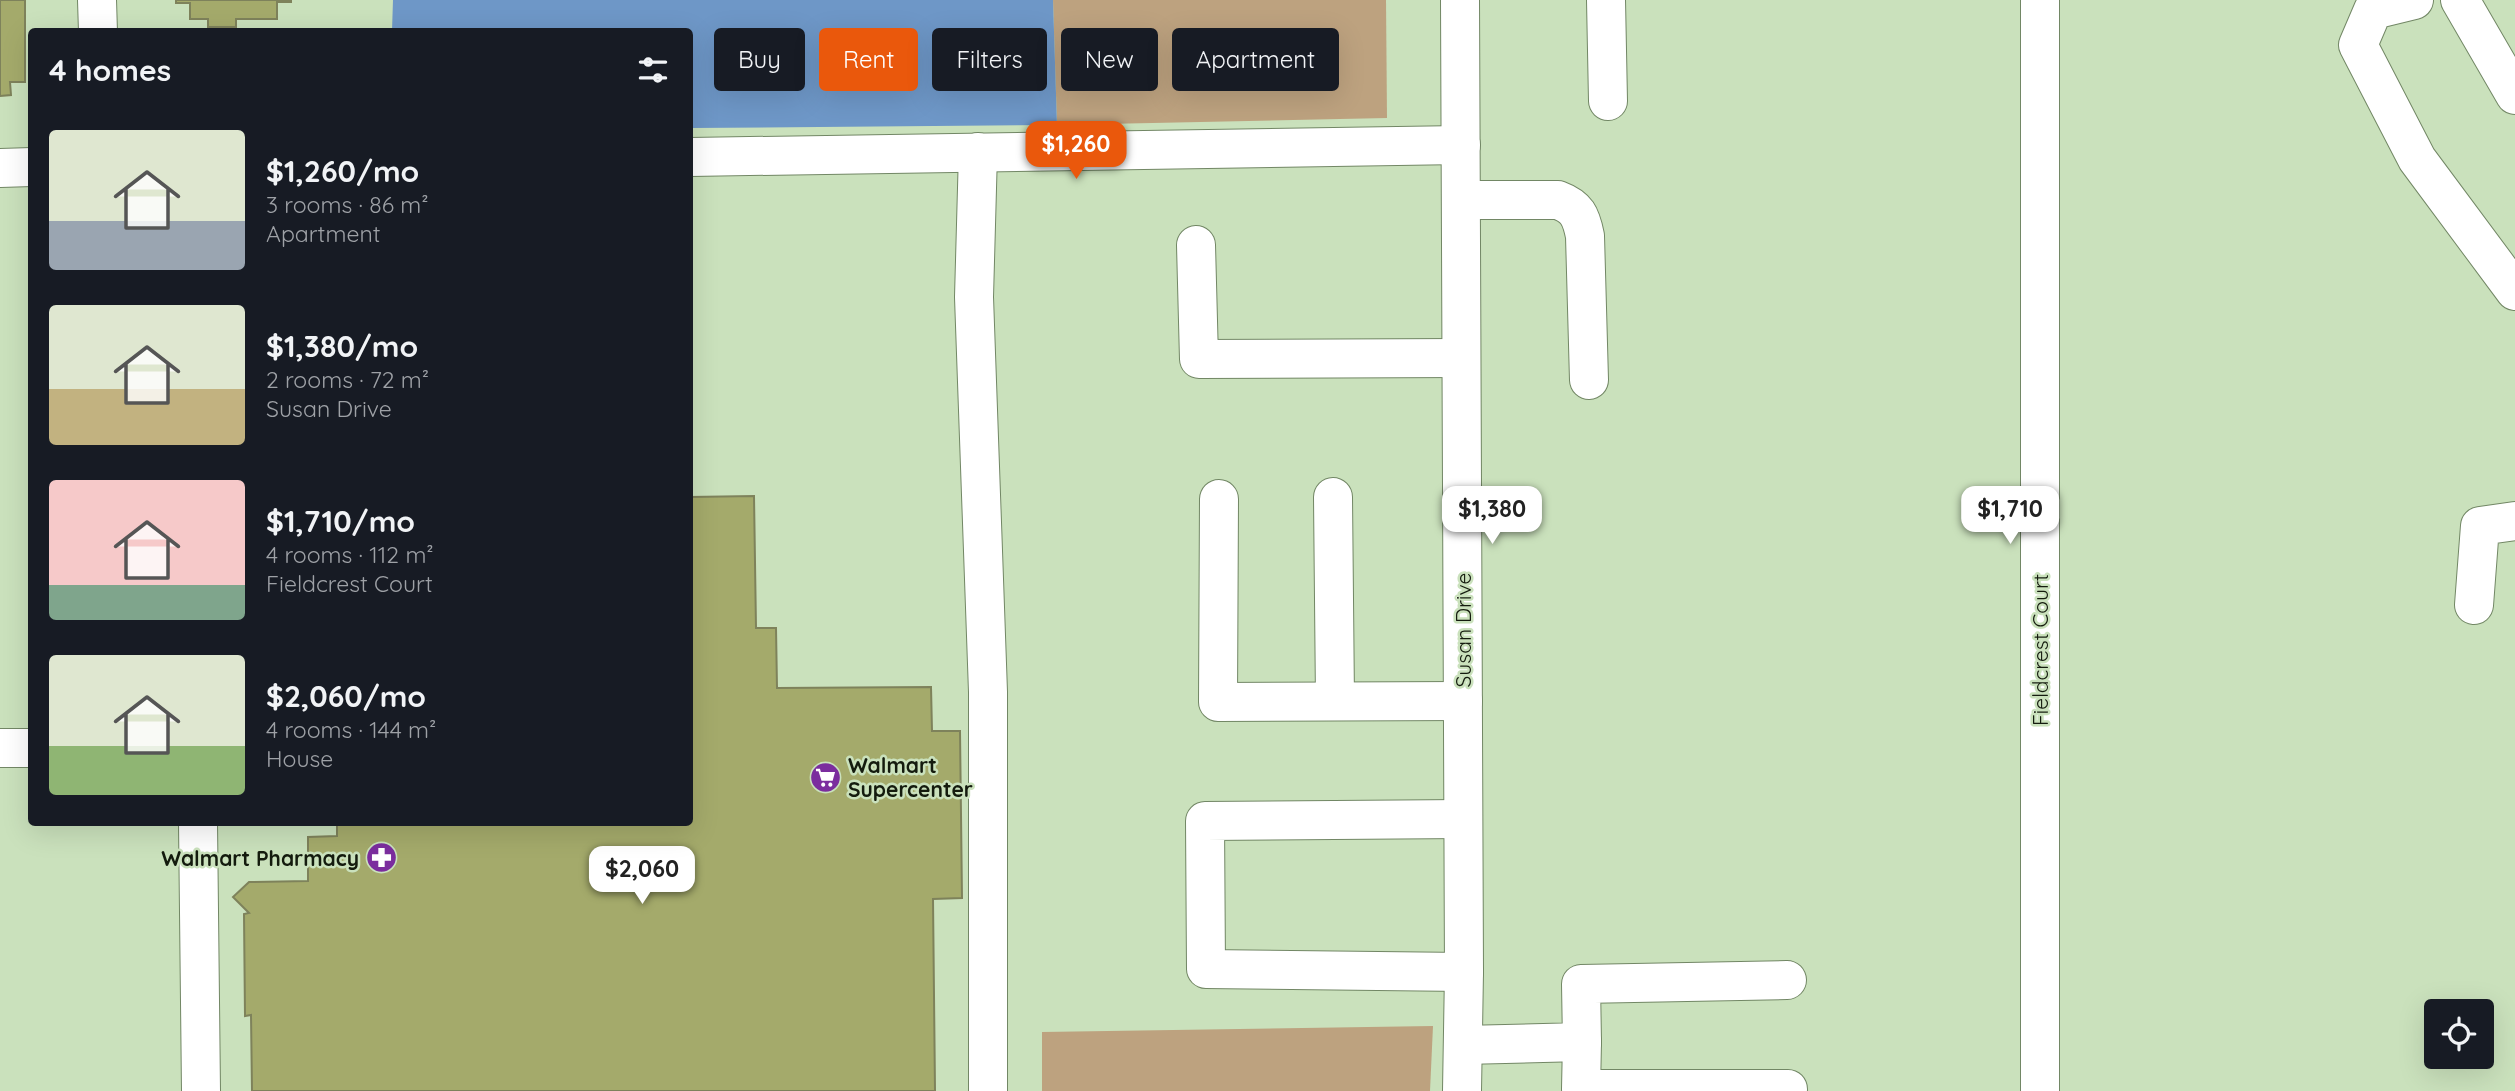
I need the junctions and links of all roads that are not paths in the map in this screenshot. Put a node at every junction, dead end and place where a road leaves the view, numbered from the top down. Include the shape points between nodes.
1 (96, 0) edge
2 (1460, 0) edge
3 (1606, 0) edge
4 (2040, 0) edge
5 (2414, 0) edge
6 (2460, 0) edge
7 (98, 28) edge
8 (2515, 95) edge
9 (1608, 101) dead end
10 (1461, 145) junction
11 (978, 152) junction
12 (693, 157) edge
13 (28, 167) edge
14 (0, 168) edge
15 (1461, 200) junction
16 (1196, 245) dead end
17 (2515, 291) edge
18 (1461, 358) junction
19 (1589, 380) dead end
20 (1333, 497) dead end
21 (1219, 499) dead end
22 (2515, 521) edge
23 (2474, 605) dead end
24 (1335, 701) junction
25 (1463, 701) junction
26 (0, 748) edge
27 (28, 748) edge
28 (1463, 819) junction
29 (198, 826) edge
30 (1464, 972) junction
31 (1787, 980) dead end
32 (1582, 1042) junction
33 (1463, 1045) junction
34 (1788, 1089) edge
35 (201, 1091) edge
36 (988, 1091) edge
37 (1462, 1091) edge
38 (2040, 1091) edge

1 - 7 street
2 - 10 street, Susan Drive
3 - 9 street
4 - 38 street, Fieldcrest Court
5 - 17 street via 2373,10 2358,46 2417,159
6 - 8 street
10 - 11 street
10 - 15 street, Susan Drive
11 - 12 street
11 - 36 street via 974,296 988,692
13 - 14 street
15 - 18 street, Susan Drive
15 - 19 street via 1559,200 1572,205 1581,217
16 - 18 street via 1199,359
18 - 25 street, Susan Drive
20 - 24 street
21 - 24 street via 1218,702
22 - 23 street via 2480,526
24 - 25 street
25 - 28 street, Susan Drive
26 - 27 street
28 - 30 street, Susan Drive
28 - 30 street via 1205,821 1206,969
29 - 35 street
30 - 33 street, Susan Drive
31 - 32 street via 1581,984
32 - 33 street
32 - 34 street via 1581,1089
33 - 37 street, Susan Drive

